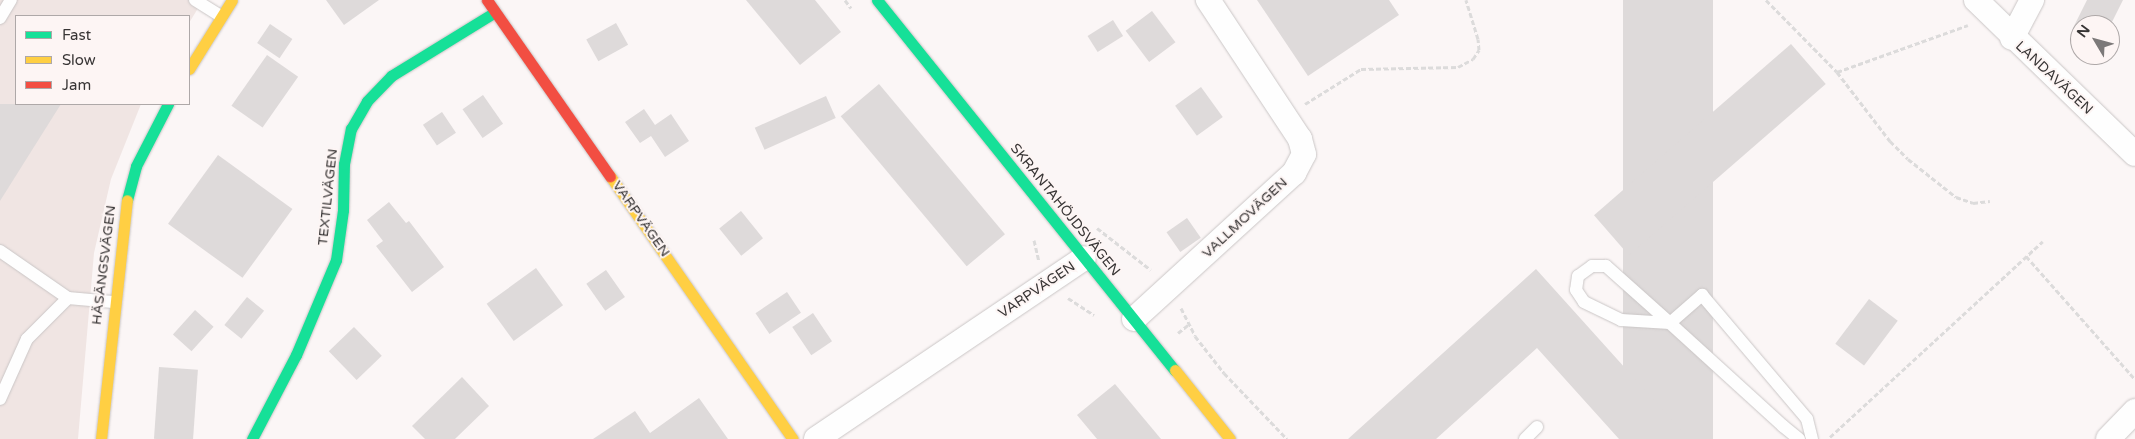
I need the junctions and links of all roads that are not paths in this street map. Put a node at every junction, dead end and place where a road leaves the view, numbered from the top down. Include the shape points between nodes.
1 (11, 0) edge
2 (196, 0) edge
3 (232, 0) edge
4 (487, 0) edge
5 (877, 0) edge
6 (1208, 0) edge
7 (2032, 0) edge
8 (1984, 8) edge
9 (496, 12) junction
10 (221, 16) junction
11 (0, 18) edge
12 (2012, 38) junction
13 (190, 67) edge
14 (167, 105) edge
15 (2135, 154) edge
16 (0, 251) edge
17 (1084, 258) junction
18 (68, 298) junction
19 (113, 302) junction
20 (1134, 319) junction
21 (1670, 323) junction
22 (0, 399) edge
23 (2135, 411) edge
24 (1537, 427) dead end
25 (101, 439) edge
26 (252, 439) edge
27 (793, 439) edge
28 (816, 439) edge
29 (1230, 439) edge
30 (1525, 439) edge
31 (1799, 439) edge
32 (1812, 439) edge
33 (2108, 439) edge

1 - 11 lane
2 - 10 lane
3 - 10 street
4 - 9 street, VARPVÄGEN
5 - 17 street, SKRANTAHÖJDSVÄGEN
6 - 20 street, VALLMOVÄGEN via 1300,139 1304,154 1294,173
7 - 12 street
8 - 12 street, LANDAVÄGEN
9 - 26 street, TEXTILVÄGEN via 390,76 367,101 351,129 344,164 343,210 336,260 296,354
9 - 27 street, VARPVÄGEN
10 - 13 street
12 - 15 street, LANDAVÄGEN
14 - 19 street, HÄSÄNGSVÄGEN via 136,166 124,210
16 - 18 lane
17 - 20 street, SKRANTAHÖJDSVÄGEN
17 - 28 street, VARPVÄGEN
18 - 19 lane
18 - 22 lane via 26,339
19 - 25 street, HÄSÄNGSVÄGEN
20 - 29 street, SKRANTAHÖJDSVÄGEN
21 - 21 lane via 1606,266 1592,266 1578,276 1576,290 1584,302 1598,310 1621,320
21 - 31 lane
21 - 32 lane via 1702,295 1807,418
23 - 33 street
24 - 30 lane

